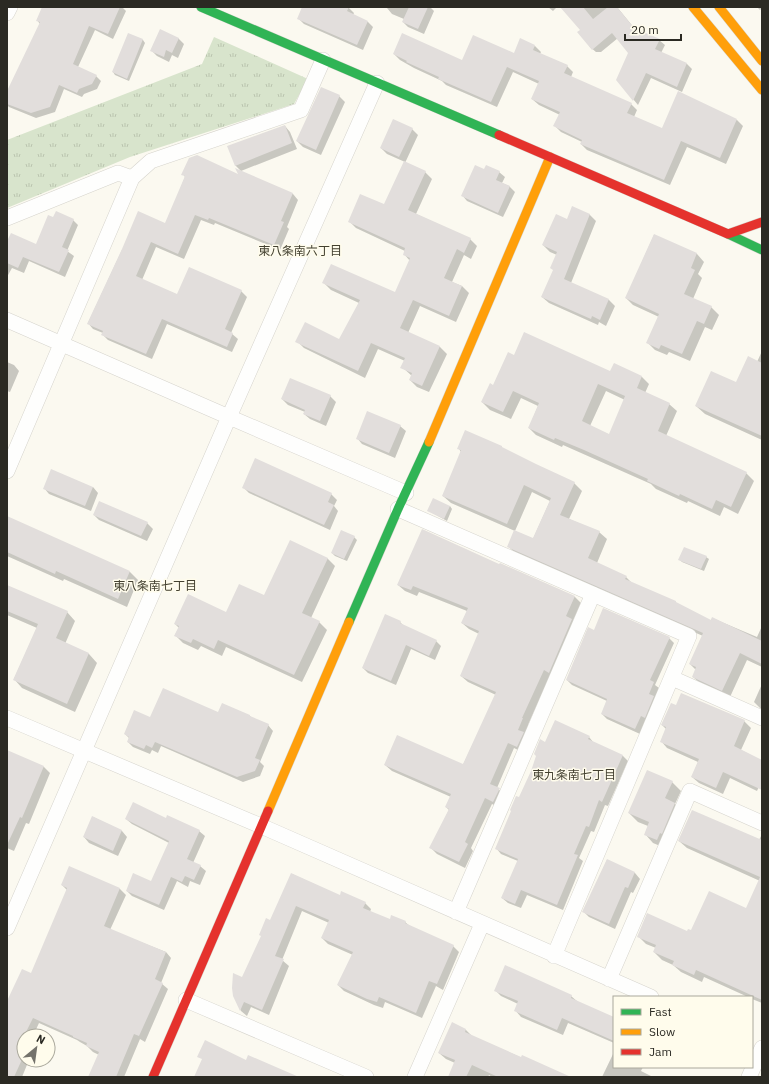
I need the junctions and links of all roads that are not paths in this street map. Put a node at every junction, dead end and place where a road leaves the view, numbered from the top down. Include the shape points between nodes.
1 (10, 7) edge
2 (200, 7) edge
3 (693, 7) edge
4 (719, 7) edge
5 (7, 13) edge
6 (323, 60) junction
7 (762, 61) edge
8 (377, 83) junction
9 (762, 90) edge
10 (550, 157) junction
11 (132, 178) junction
12 (7, 218) edge
13 (762, 222) edge
14 (728, 234) junction
15 (762, 250) edge
16 (7, 320) edge
17 (62, 343) junction
18 (229, 418) junction
19 (7, 471) edge
20 (406, 493) junction
21 (398, 509) junction
22 (593, 594) junction
23 (672, 678) junction
24 (7, 718) edge
25 (762, 718) edge
26 (83, 752) junction
27 (762, 823) edge
28 (261, 826) junction
29 (456, 912) junction
30 (482, 924) junction
31 (7, 928) edge
32 (554, 956) junction
33 (609, 979) junction
34 (649, 996) edge
35 (186, 1000) junction
36 (753, 1042) edge
37 (762, 1046) edge
38 (753, 1067) edge
39 (153, 1077) edge
40 (366, 1077) edge
41 (415, 1077) edge

1 - 5 street
2 - 6 main road
3 - 9 main road
4 - 7 main road
6 - 8 main road
6 - 11 street via 301,110 151,161
8 - 10 main road
8 - 18 street
10 - 14 main road
10 - 20 main road
11 - 12 street via 118,173
11 - 17 street
13 - 14 main road
14 - 15 main road
16 - 17 street
17 - 18 street
17 - 19 street
18 - 20 street
18 - 26 street
20 - 21 main road
21 - 22 street
21 - 28 main road
22 - 23 street via 689,636
22 - 29 street
23 - 25 street
23 - 32 street
24 - 26 street
26 - 28 street
26 - 31 street
27 - 33 street via 690,792
28 - 29 street
28 - 35 main road
29 - 30 street
30 - 32 street
30 - 41 street
32 - 33 street
33 - 34 street
35 - 39 main road
35 - 40 street
36 - 37 street
37 - 38 street

